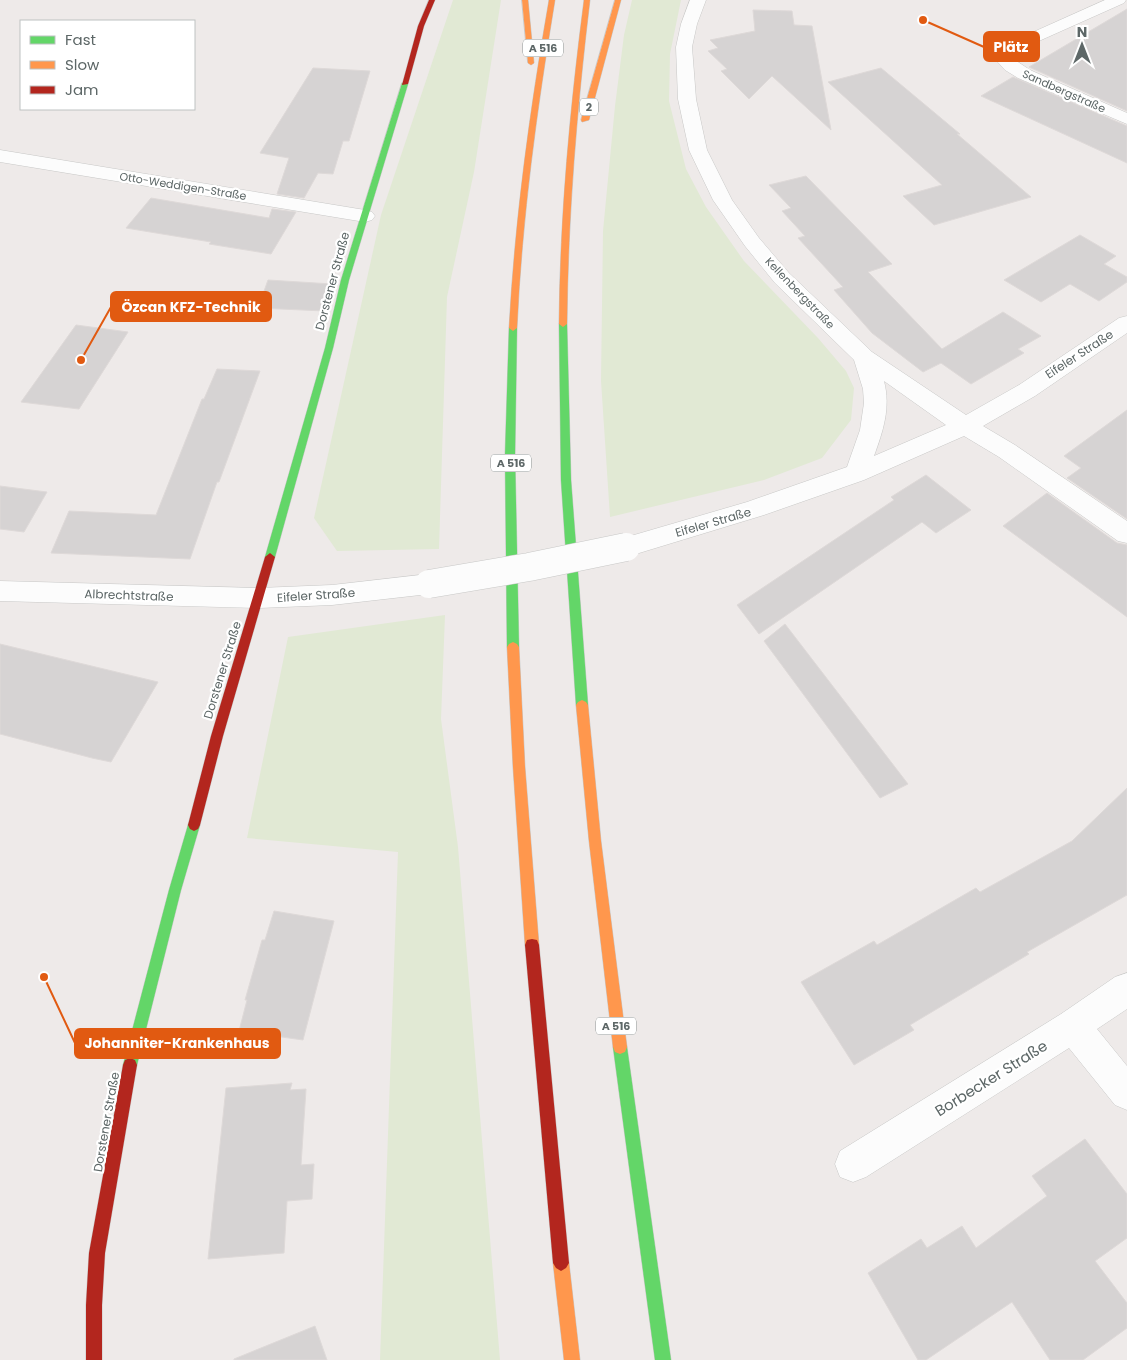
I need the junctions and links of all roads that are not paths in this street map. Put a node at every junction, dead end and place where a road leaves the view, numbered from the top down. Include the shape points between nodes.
1 (432, 0) edge
2 (525, 0) edge
3 (552, 0) edge
4 (587, 0) edge
5 (618, 0) edge
6 (698, 0) edge
7 (1118, 0) edge
8 (534, 96) junction
9 (1127, 119) edge
10 (0, 156) edge
11 (568, 182) junction
12 (365, 216) junction
13 (1127, 322) edge
14 (864, 358) junction
15 (965, 426) junction
16 (856, 474) junction
17 (1127, 534) edge
18 (0, 591) edge
19 (259, 598) junction
20 (1127, 989) edge
21 (1073, 1026) junction
22 (1127, 1093) edge
23 (853, 1164) dead end
24 (94, 1360) edge
25 (572, 1360) edge
26 (663, 1360) edge

1 - 12 main road, Dorstener Straße via 421,26
2 - 8 main road
3 - 8 main road, A 516
4 - 11 main road, A 516 via 578,57
5 - 11 main road, 2
6 - 14 street, Kellenbergstraße via 684,47 687,99 698,150 709,175 752,242 782,278
7 - 9 street, Sandbergstraße via 1015,46 1006,51 1004,59 1024,74
8 - 25 main road, A 516 via 514,299 511,468 514,644 523,831 558,1242
10 - 12 street, Otto-Weddigen-Straße
11 - 26 main road, A 516 via 563,300 564,437 580,692 614,1011
12 - 19 main road, Dorstener Straße
13 - 15 street, Eifeler Straße via 1012,399
14 - 15 street, Kellenbergstraße
14 - 16 street, Kellenbergstraße via 875,383 876,412
15 - 16 street, Eifeler Straße
15 - 17 street, Kellenbergstraße
16 - 19 street, Eifeler Straße, bridge via 751,511 626,546 509,571 332,595
18 - 19 street, Albrechtstraße
19 - 24 main road, Dorstener Straße via 217,736 136,1034 97,1253
20 - 21 street, Borbecker Straße
21 - 22 street
21 - 23 street, Borbecker Straße

